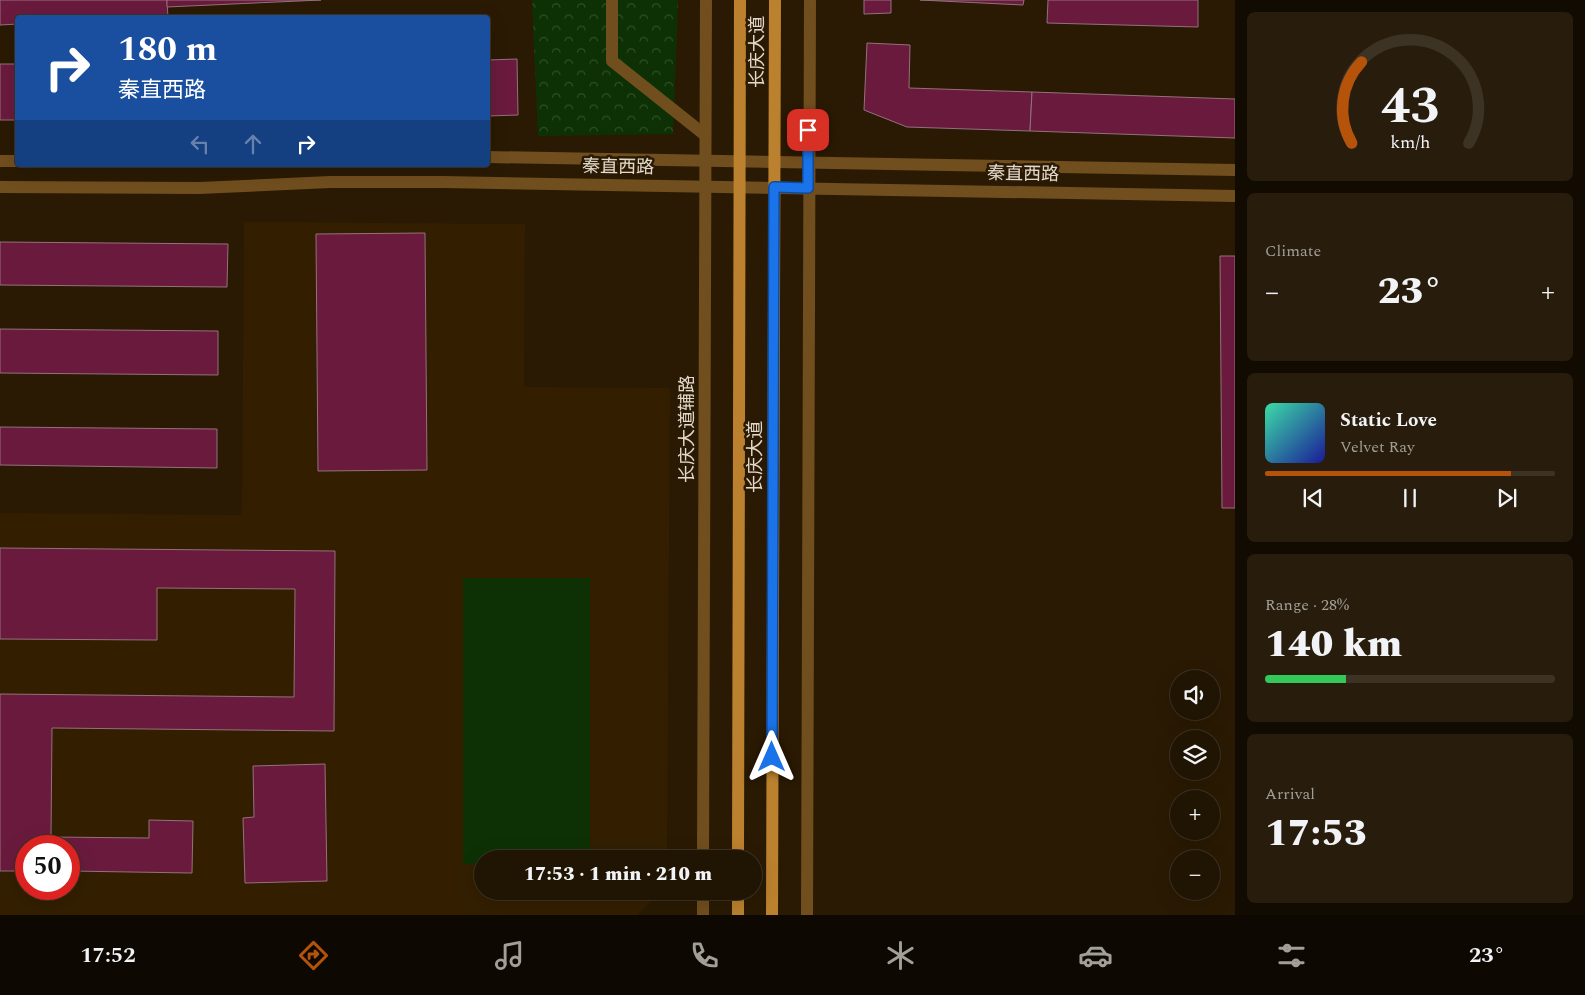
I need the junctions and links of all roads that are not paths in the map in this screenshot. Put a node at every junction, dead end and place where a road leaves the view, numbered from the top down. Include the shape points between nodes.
1 (612, 0) edge
2 (706, 0) edge
3 (740, 0) edge
4 (775, 0) edge
5 (810, 0) edge
6 (705, 135) junction
7 (490, 156) edge
8 (705, 160) junction
9 (0, 161) edge
10 (15, 161) edge
11 (740, 161) junction
12 (774, 161) junction
13 (808, 162) junction
14 (1235, 170) edge
15 (705, 186) junction
16 (740, 186) junction
17 (0, 187) edge
18 (774, 187) junction
19 (808, 188) junction
20 (1235, 196) edge
21 (703, 850) edge
22 (738, 850) edge
23 (703, 900) edge
24 (738, 900) edge
25 (703, 915) edge
26 (738, 915) edge
27 (772, 915) edge
28 (807, 915) edge

1 - 6 street via 612,61
2 - 6 street, 长庆大道辅路
3 - 11 main road, 长庆大道
4 - 12 main road, 长庆大道
5 - 13 street
6 - 8 street, 长庆大道辅路
7 - 8 street, 秦直西路
8 - 11 street, 秦直西路
8 - 15 street, 长庆大道辅路
9 - 10 street
11 - 12 street, 秦直西路
11 - 16 main road, 长庆大道
12 - 13 street, 秦直西路
12 - 18 main road, 长庆大道
13 - 14 street, 秦直西路
13 - 19 street
15 - 16 street, 秦直西路
15 - 17 street, 秦直西路 via 330,182 199,188
15 - 21 street, 长庆大道辅路
16 - 18 street, 秦直西路
16 - 22 main road, 长庆大道
18 - 19 street, 秦直西路
18 - 27 main road, 长庆大道
19 - 20 street, 秦直西路
19 - 28 street
23 - 25 street
24 - 26 main road

